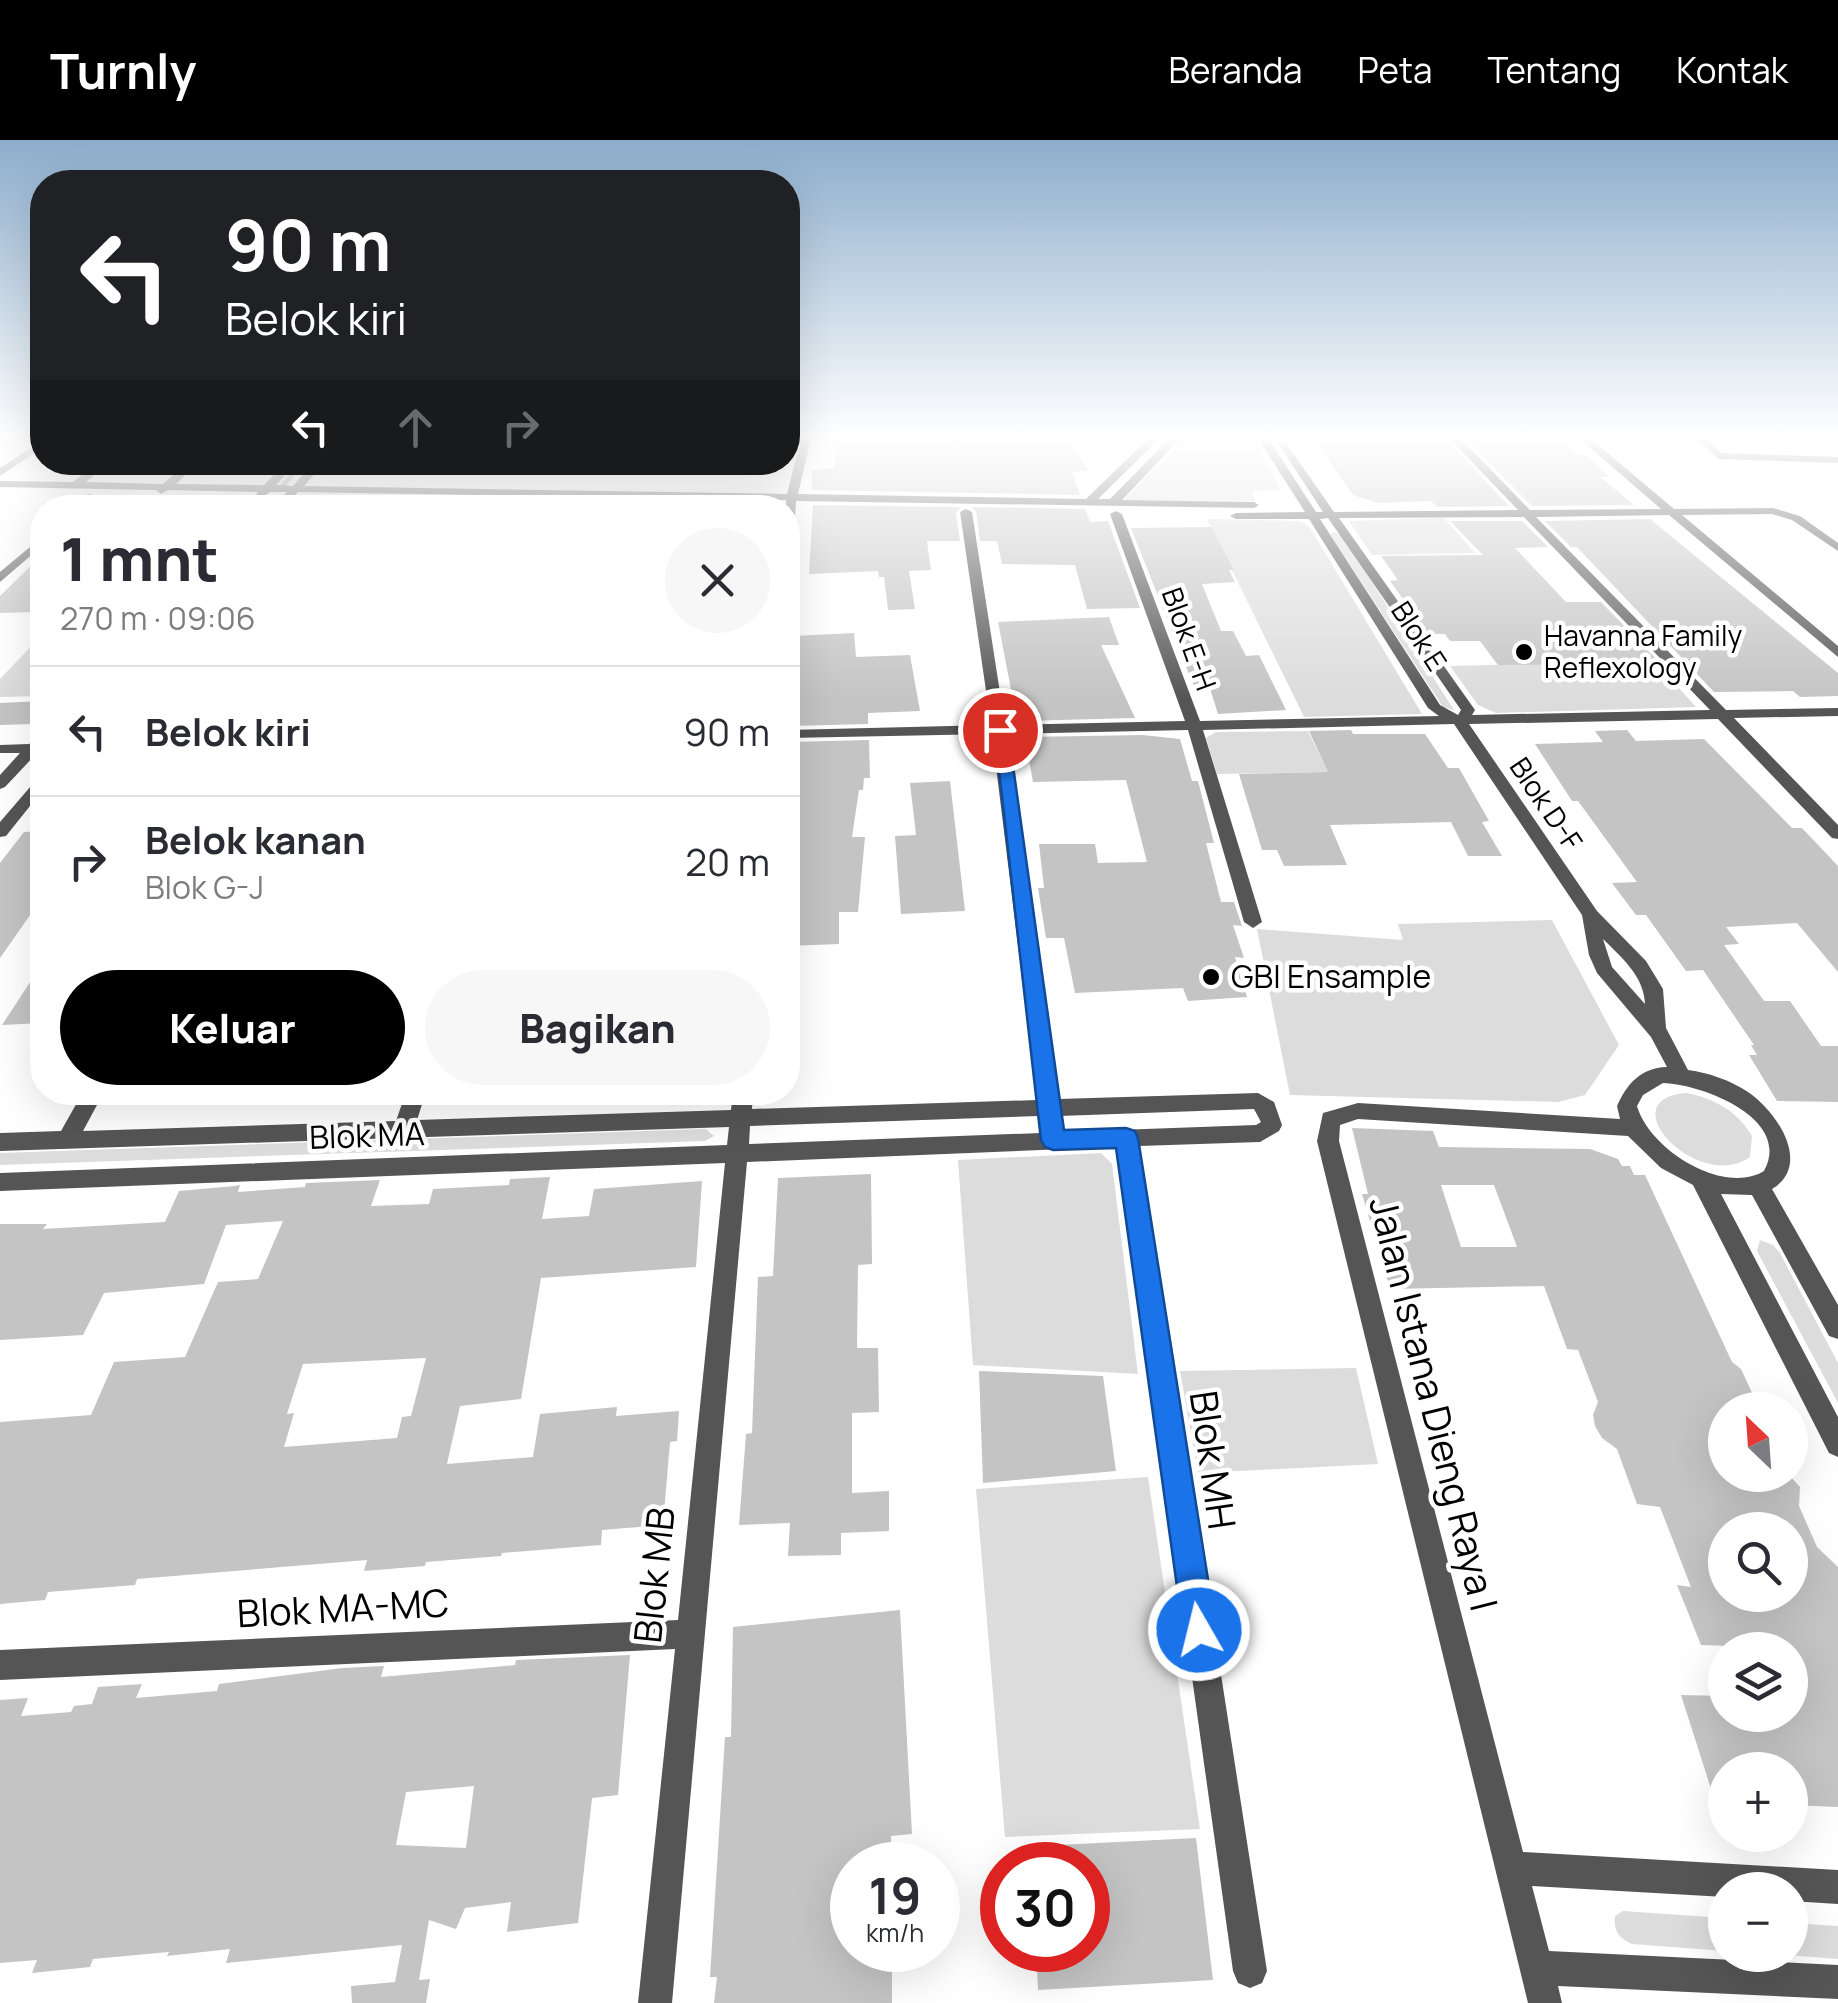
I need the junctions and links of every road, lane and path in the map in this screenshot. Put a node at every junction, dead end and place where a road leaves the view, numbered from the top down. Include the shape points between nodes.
1 (968, 525) edge
2 (1120, 525) edge
3 (1318, 525) edge
4 (1340, 525) edge
5 (1538, 525) edge
6 (1686, 525) edge
7 (1801, 525) edge
8 (1838, 548) edge
9 (30, 551) edge
10 (0, 578) edge
11 (1838, 653) edge
12 (1838, 712) edge
13 (1723, 715) junction
14 (1460, 722) junction
15 (1194, 725) junction
16 (1000, 730) junction
17 (800, 734) edge
18 (30, 746) edge
19 (0, 749) edge
20 (30, 754) edge
21 (0, 784) edge
22 (30, 796) edge
23 (1816, 812) junction
24 (1838, 812) edge
25 (0, 832) edge
26 (1838, 834) edge
27 (1590, 915) junction
28 (1253, 922) dead end
29 (1656, 1028) junction
30 (1681, 1075) junction
31 (87, 1105) edge
32 (412, 1105) edge
33 (742, 1105) edge
34 (1049, 1107) junction
35 (741, 1117) junction
36 (1633, 1128) junction
37 (403, 1130) junction
38 (68, 1138) junction
39 (1126, 1138) junction
40 (1053, 1140) junction
41 (0, 1142) edge
42 (736, 1156) junction
43 (0, 1182) edge
44 (1703, 1182) junction
45 (1758, 1185) junction
46 (1838, 1328) edge
47 (1838, 1444) edge
48 (689, 1634) junction
49 (0, 1665) edge
50 (1512, 1868) junction
51 (1838, 1887) edge
52 (1536, 1968) junction
53 (1250, 1971) dead end
54 (1838, 1982) edge
55 (656, 2003) edge
56 (1545, 2003) edge

1 - 16 street
2 - 15 street, Blok E-H
3 - 14 street, Blok E via 1436,708
4 - 14 street via 1468,710
5 - 13 street
6 - 11 street
7 - 8 street
9 - 10 street
12 - 13 street
13 - 14 street
13 - 23 street
14 - 15 street
14 - 27 street, Blok D-F
15 - 16 street
15 - 28 street, Blok E-H
16 - 17 street
16 - 34 street
18 - 19 street
20 - 21 street
22 - 25 street
23 - 24 street
23 - 26 street
27 - 29 street via 1604,970
27 - 29 street via 1631,952 1654,989
29 - 30 street
30 - 36 street via 1642,1082 1631,1093
30 - 45 street via 1729,1091 1770,1124 1782,1161
31 - 38 street
32 - 37 street
33 - 35 street, Blok MB
34 - 35 street
34 - 39 street, Blok MA via 1258,1101 1272,1125 1260,1133
34 - 40 street
35 - 37 street
35 - 42 street, Blok MB
36 - 44 street via 1660,1159
36 - 50 street, Jalan Istana Dieng Raya I via 1358,1111 1330,1119 1328,1128
37 - 38 street
38 - 41 street
39 - 40 street, Blok MA
39 - 53 street, Blok MH
40 - 42 street, Blok MA
42 - 43 street, Blok MA
42 - 48 street, Blok MB
44 - 45 street
44 - 47 street
45 - 46 street
48 - 49 street, Blok MA-MC
48 - 55 street, Blok MB
50 - 51 street
50 - 52 street, Jalan Istana Dieng Raya I
52 - 54 street
52 - 56 street, Jalan Istana Dieng Raya I

